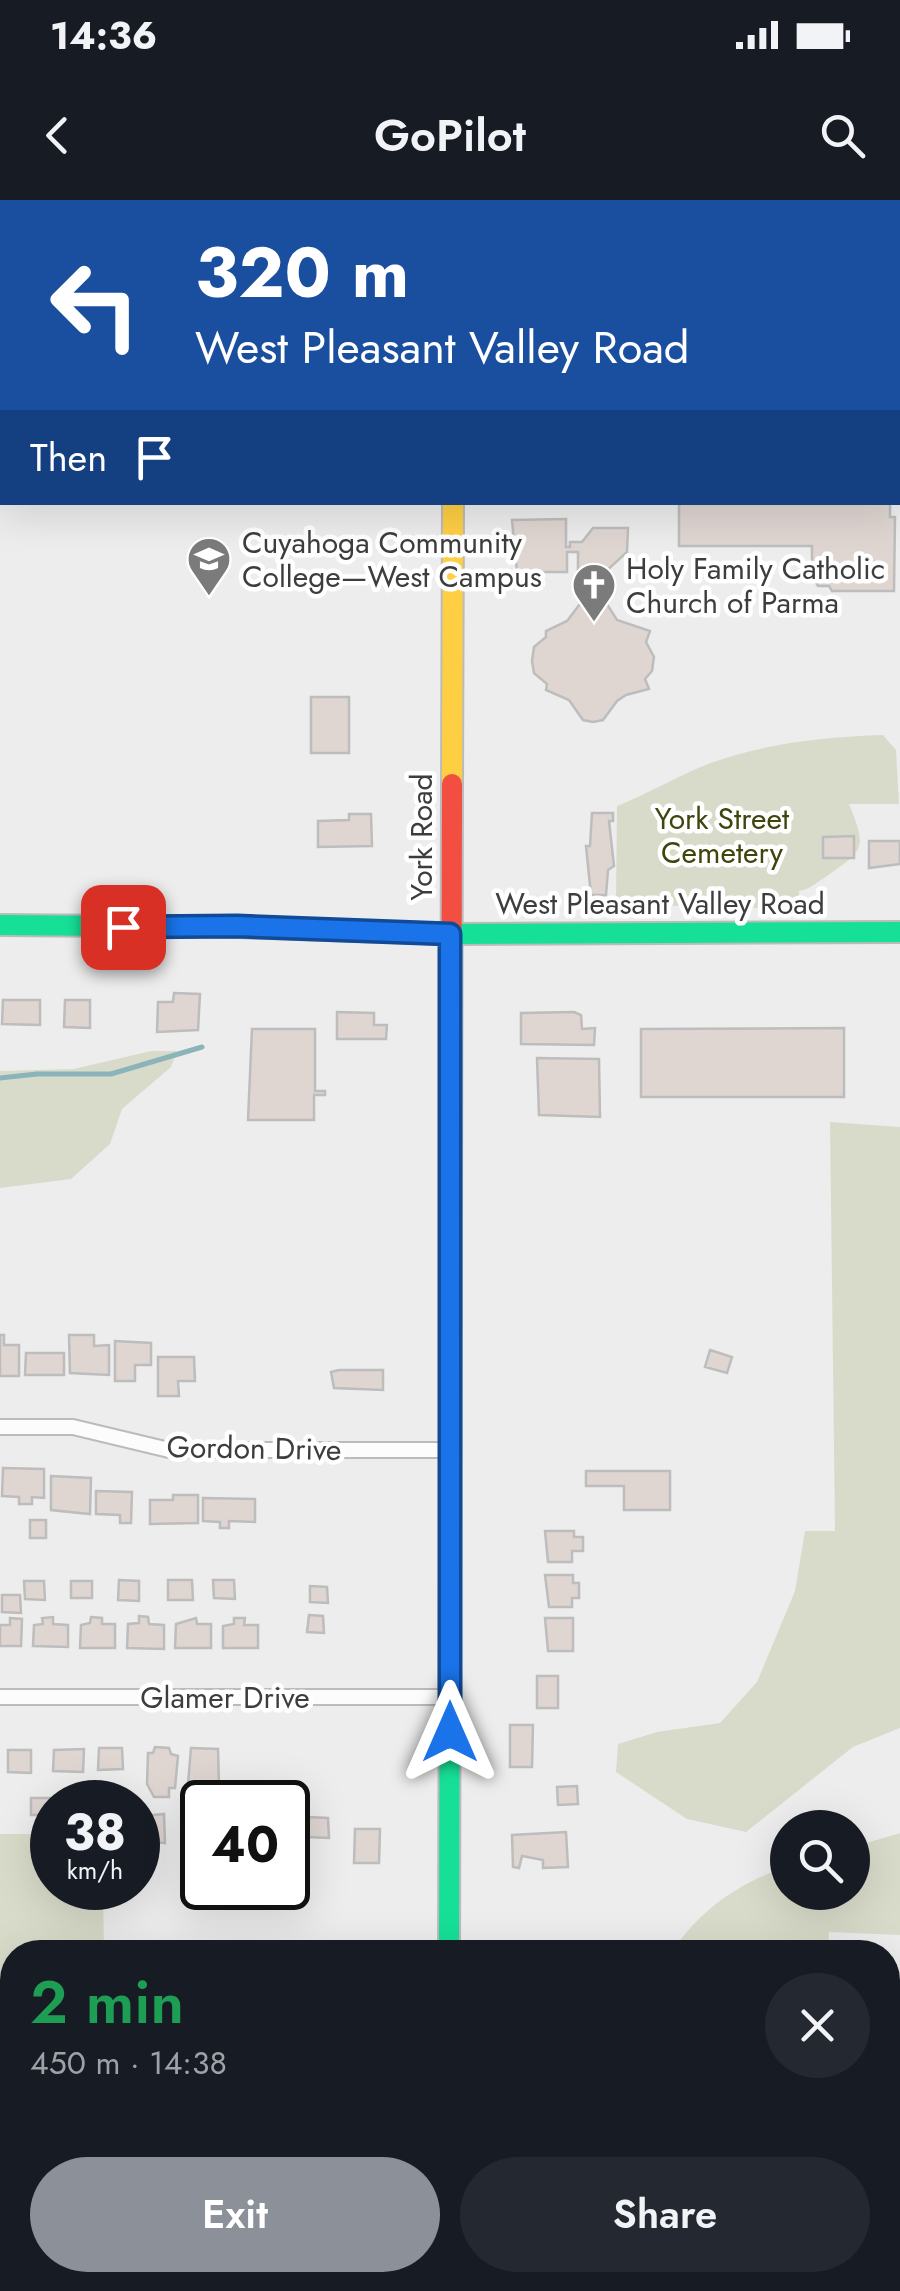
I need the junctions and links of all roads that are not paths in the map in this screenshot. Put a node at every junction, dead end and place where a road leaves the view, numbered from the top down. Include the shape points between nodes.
1 (453, 505) edge
2 (0, 925) edge
3 (900, 932) edge
4 (450, 934) junction
5 (0, 1427) edge
6 (450, 1450) junction
7 (0, 1697) edge
8 (450, 1697) junction
9 (449, 1940) edge

1 - 4 main road, York Road
2 - 4 main road, West Pleasant Valley Road
3 - 4 main road, West Pleasant Valley Road
4 - 6 main road, York Road
5 - 6 street, Gordon Drive via 72,1427 168,1450
6 - 8 main road, York Road
7 - 8 street, Glamer Drive
8 - 9 main road, York Road

